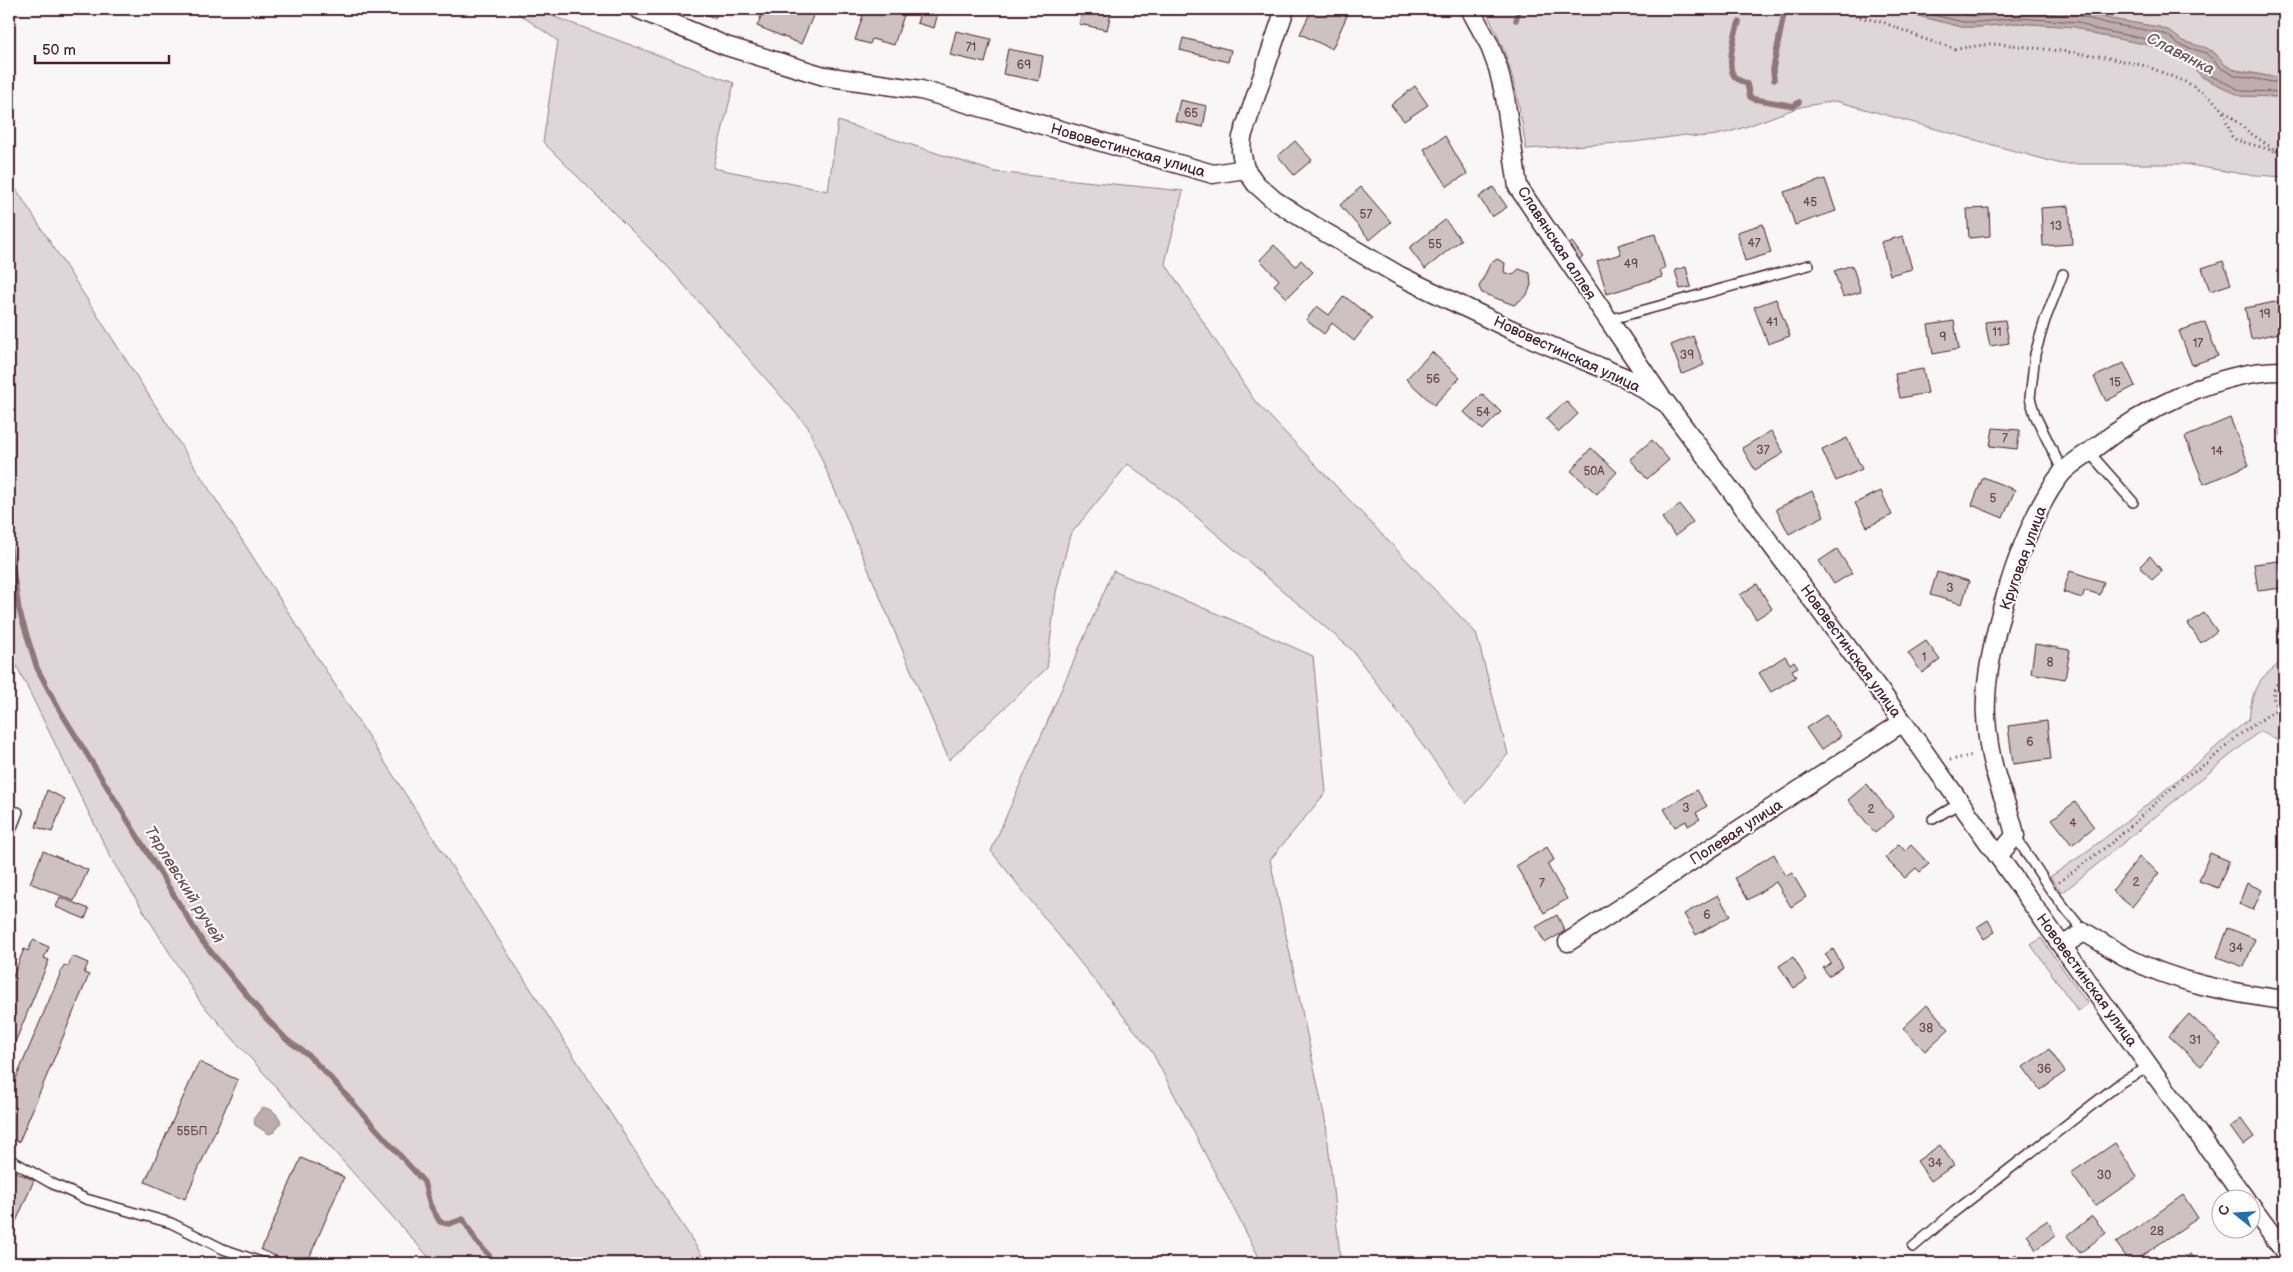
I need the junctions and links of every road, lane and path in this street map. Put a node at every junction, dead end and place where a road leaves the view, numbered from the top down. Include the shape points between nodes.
1 (638, 9) edge
2 (1285, 9) edge
3 (1470, 9) edge
4 (1720, 9) edge
5 (1748, 9) edge
6 (1783, 9) edge
7 (1808, 9) edge
8 (1826, 9) edge
9 (2222, 109) junction
10 (2275, 151) junction
11 (2284, 156) edge
12 (1245, 169) junction
13 (1809, 265) dead end
14 (2063, 274) dead end
15 (1608, 320) junction
16 (2284, 371) edge
17 (1666, 403) junction
18 (2089, 452) junction
19 (2063, 472) junction
20 (2133, 502) dead end
21 (2284, 677) edge
22 (2277, 709) junction
23 (2284, 716) edge
24 (1903, 722) junction
25 (1989, 750) junction
26 (1932, 764) junction
27 (1960, 803) junction
28 (18, 812) dead end
29 (1933, 819) dead end
30 (9, 835) edge
31 (2014, 836) junction
32 (1998, 856) junction
33 (2050, 889) junction
34 (2084, 932) junction
35 (1568, 942) dead end
36 (2062, 946) junction
37 (2284, 1000) edge
38 (2150, 1067) junction
39 (9, 1159) edge
40 (2239, 1190) edge
41 (2260, 1219) edge
42 (1912, 1248) dead end
43 (2284, 1251) edge
44 (264, 1263) edge

1 - 12 street, Нововестинская улица via 726,46 824,76 921,90 1213,174
2 - 12 street via 1242,137
3 - 15 street, Славянская аллея via 1498,68 1518,187
4 - 5 path via 1739,15
6 - 7 path
8 - 9 path via 1885,23 1956,49 2012,44 2146,66 2188,83
9 - 10 path
9 - 10 path via 2234,138
10 - 11 path
12 - 17 street, Нововестинская улица via 1274,200 1400,276 1626,378
13 - 15 lane
14 - 19 lane via 2035,354 2030,398
15 - 17 street, Славянская аллея
16 - 18 street, Круговая улица via 2234,378 2193,389 2120,428
17 - 24 street, Нововестинская улица
18 - 19 street, Круговая улица
18 - 20 lane
19 - 25 street, Круговая улица via 2045,497 2029,530 1998,627 1988,671 1986,714
21 - 22 path via 2276,684 2273,694
22 - 23 path
22 - 33 path via 2183,778 2114,841
24 - 26 street, Нововестинская улица
24 - 35 street, Полевая улица
25 - 26 path
25 - 31 street, Круговая улица
26 - 27 street, Нововестинская улица
27 - 29 lane
27 - 32 street, Нововестинская улица
28 - 30 lane
31 - 32 street
31 - 33 lane
32 - 36 street, Нововестинская улица
33 - 34 lane
34 - 36 street
34 - 37 street via 2127,958 2181,979
36 - 38 street, Нововестинская улица
38 - 40 street, Нововестинская улица
38 - 42 lane via 2123,1080
39 - 44 lane via 86,1200 171,1223 224,1249
41 - 43 street

